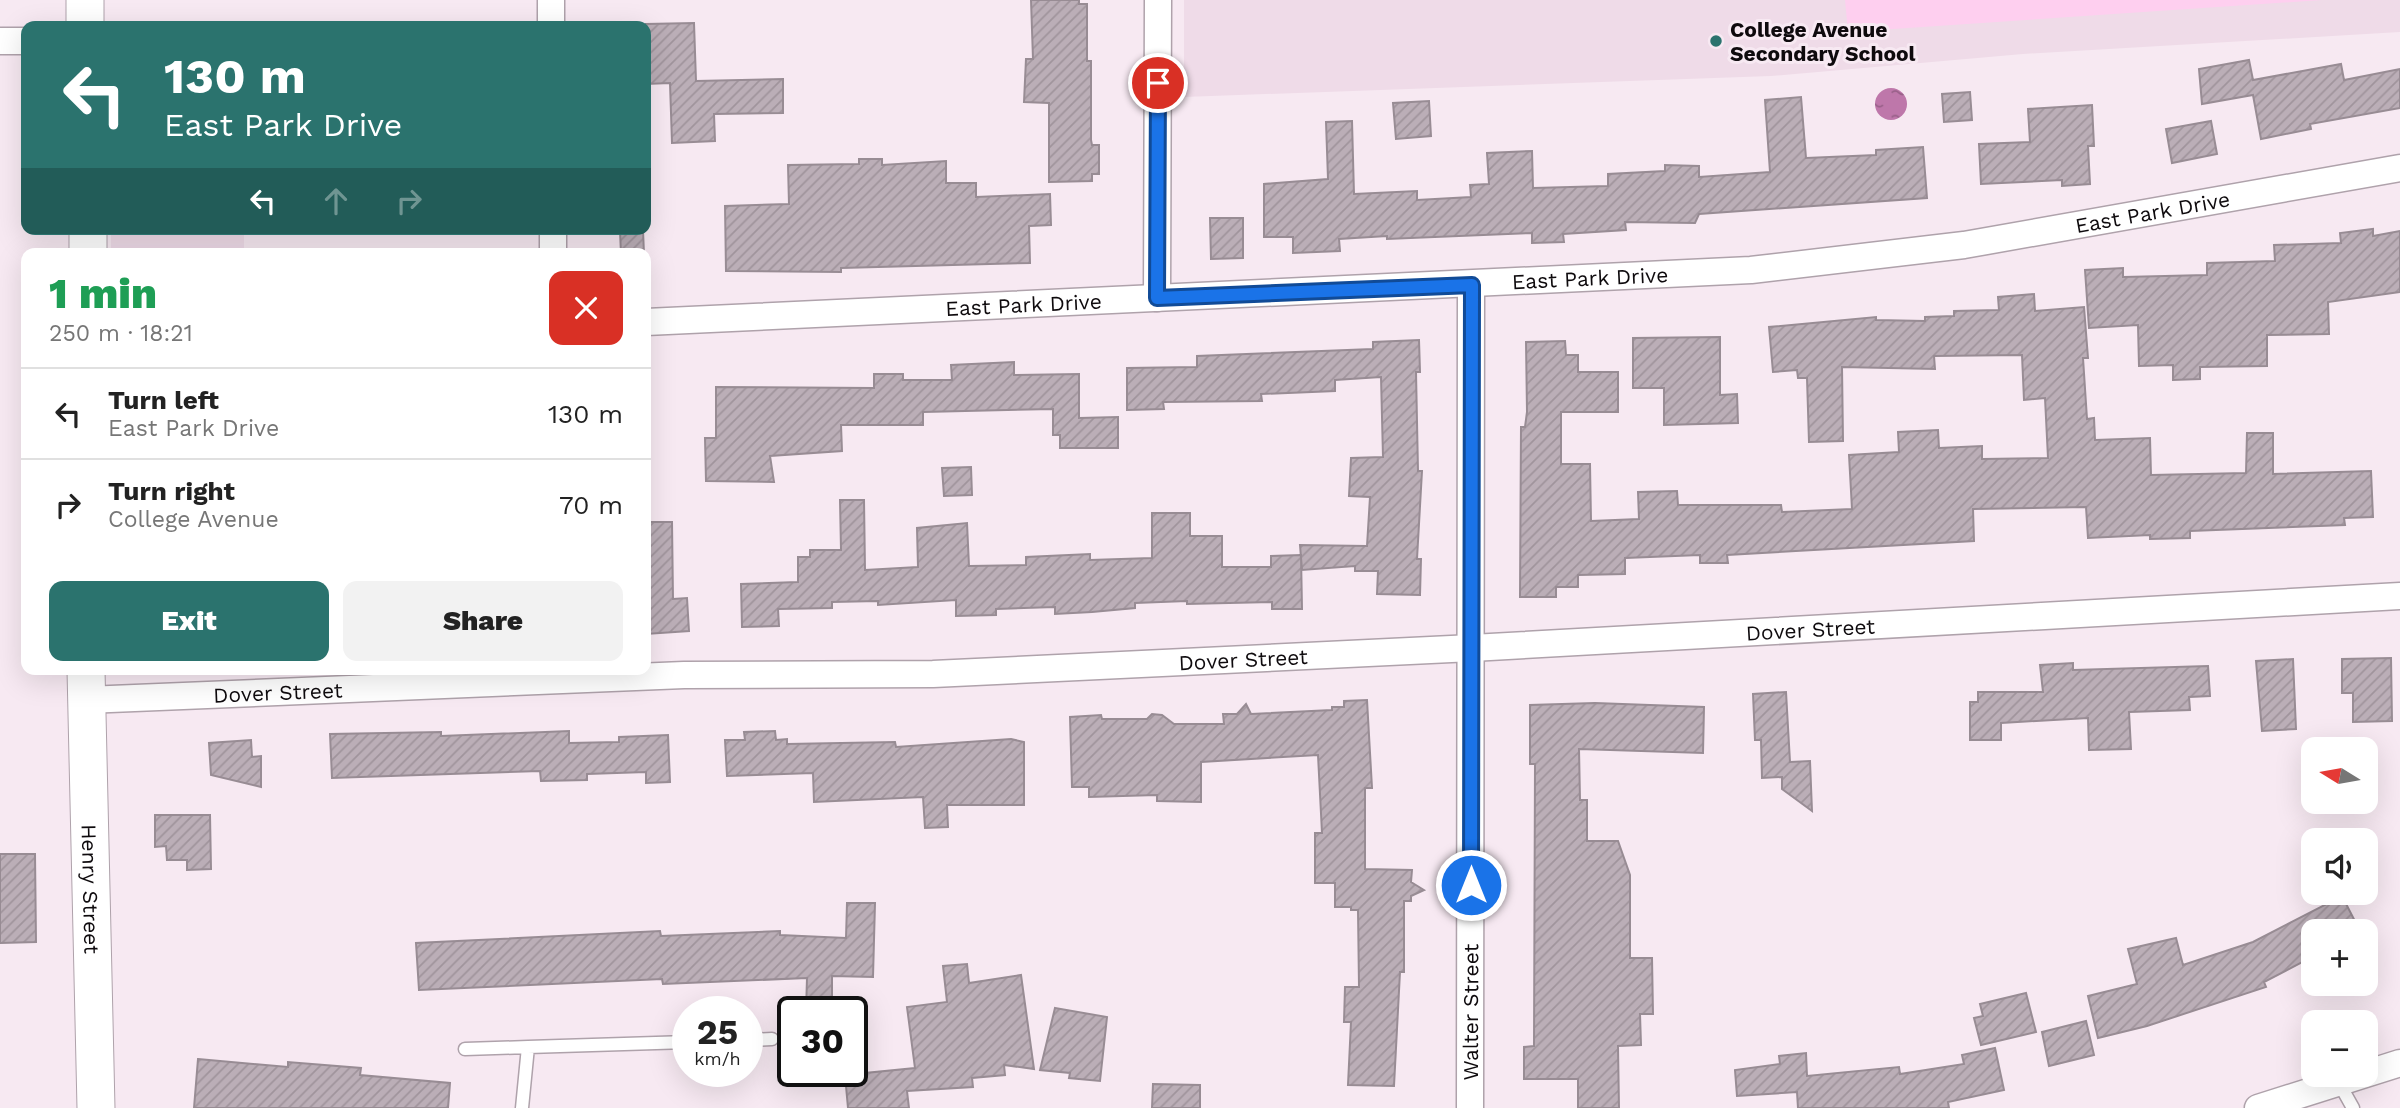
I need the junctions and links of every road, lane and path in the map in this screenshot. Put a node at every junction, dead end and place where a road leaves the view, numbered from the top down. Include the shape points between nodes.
1 (85, 0) edge
2 (551, 0) edge
3 (1158, 0) edge
4 (85, 21) edge
5 (551, 21) edge
6 (0, 41) edge
7 (21, 41) edge
8 (2400, 168) edge
9 (1472, 285) junction
10 (1157, 298) junction
11 (651, 322) edge
12 (2400, 596) edge
13 (1472, 648) junction
14 (651, 674) edge
15 (562, 675) edge
16 (86, 685) edge
17 (763, 1039) edge
18 (772, 1039) dead end
19 (672, 1042) edge
20 (528, 1047) junction
21 (465, 1049) dead end
22 (2400, 1063) edge
23 (2378, 1070) edge
24 (2326, 1087) edge
25 (2341, 1087) edge
26 (96, 1108) edge
27 (522, 1108) edge
28 (1470, 1108) edge
29 (2258, 1108) edge
30 (2353, 1108) edge

1 - 4 main road
2 - 5 street
3 - 10 street
6 - 7 street
8 - 9 street, East Park Drive via 1877,257 1751,270
9 - 10 street, East Park Drive
9 - 13 street, Walter Street
10 - 11 street, East Park Drive
12 - 13 street, Dover Street
13 - 14 street, Dover Street via 933,674
13 - 28 street, Walter Street
15 - 16 street, Dover Street
16 - 26 main road, Henry Street
17 - 18 lane
19 - 20 lane
20 - 21 lane
20 - 27 lane
22 - 23 street
24 - 29 street
25 - 30 lane

